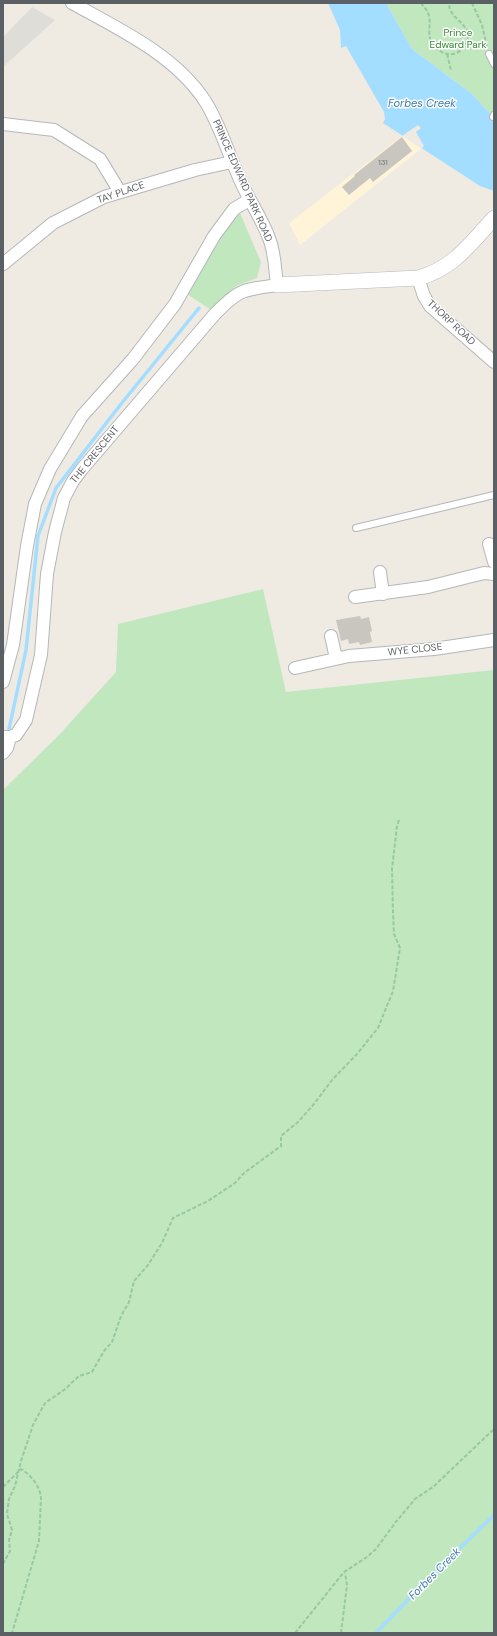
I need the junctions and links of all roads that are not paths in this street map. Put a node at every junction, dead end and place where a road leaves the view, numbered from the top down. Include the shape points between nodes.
1 (72, 3) edge
2 (489, 54) road end
3 (494, 64) edge
4 (3, 124) edge
5 (232, 162) junction
6 (120, 192) junction
7 (249, 200) junction
8 (494, 218) edge
9 (3, 264) edge
10 (418, 278) junction
11 (277, 285) junction
12 (494, 362) edge
13 (494, 495) edge
14 (356, 528) dead end
15 (489, 544) dead end
16 (494, 570) edge
17 (380, 572) dead end
18 (383, 594) junction
19 (355, 598) dead end
20 (331, 636) dead end
21 (494, 640) edge
22 (336, 658) junction
23 (295, 668) dead end
24 (3, 682) edge
25 (6, 737) edge
26 (3, 753) edge

1 - 5 street, PRINCE EDWARD PARK ROAD via 144,45 178,69 205,102
2 - 3 lane
4 - 6 street via 54,130 100,160
5 - 6 street, TAY PLACE
5 - 7 street, PRINCE EDWARD PARK ROAD
6 - 9 street, TAY PLACE via 104,197 53,223
7 - 11 street, PRINCE EDWARD PARK ROAD via 270,239
7 - 24 street via 234,209 214,236 175,304 133,359 82,416 50,469 35,504 13,645
8 - 10 street via 449,264
10 - 11 street
10 - 12 street, THORP ROAD via 430,306
11 - 25 street, THE CRESCENT via 249,289 231,297 68,489 55,532 47,574 41,655 26,720 16,735
13 - 14 lane
15 - 16 street
16 - 18 street via 428,587
17 - 18 street
18 - 19 street
20 - 22 street
21 - 22 street, WYE CLOSE via 434,649
22 - 23 street, WYE CLOSE
25 - 26 street, THE CRESCENT via 7,748

